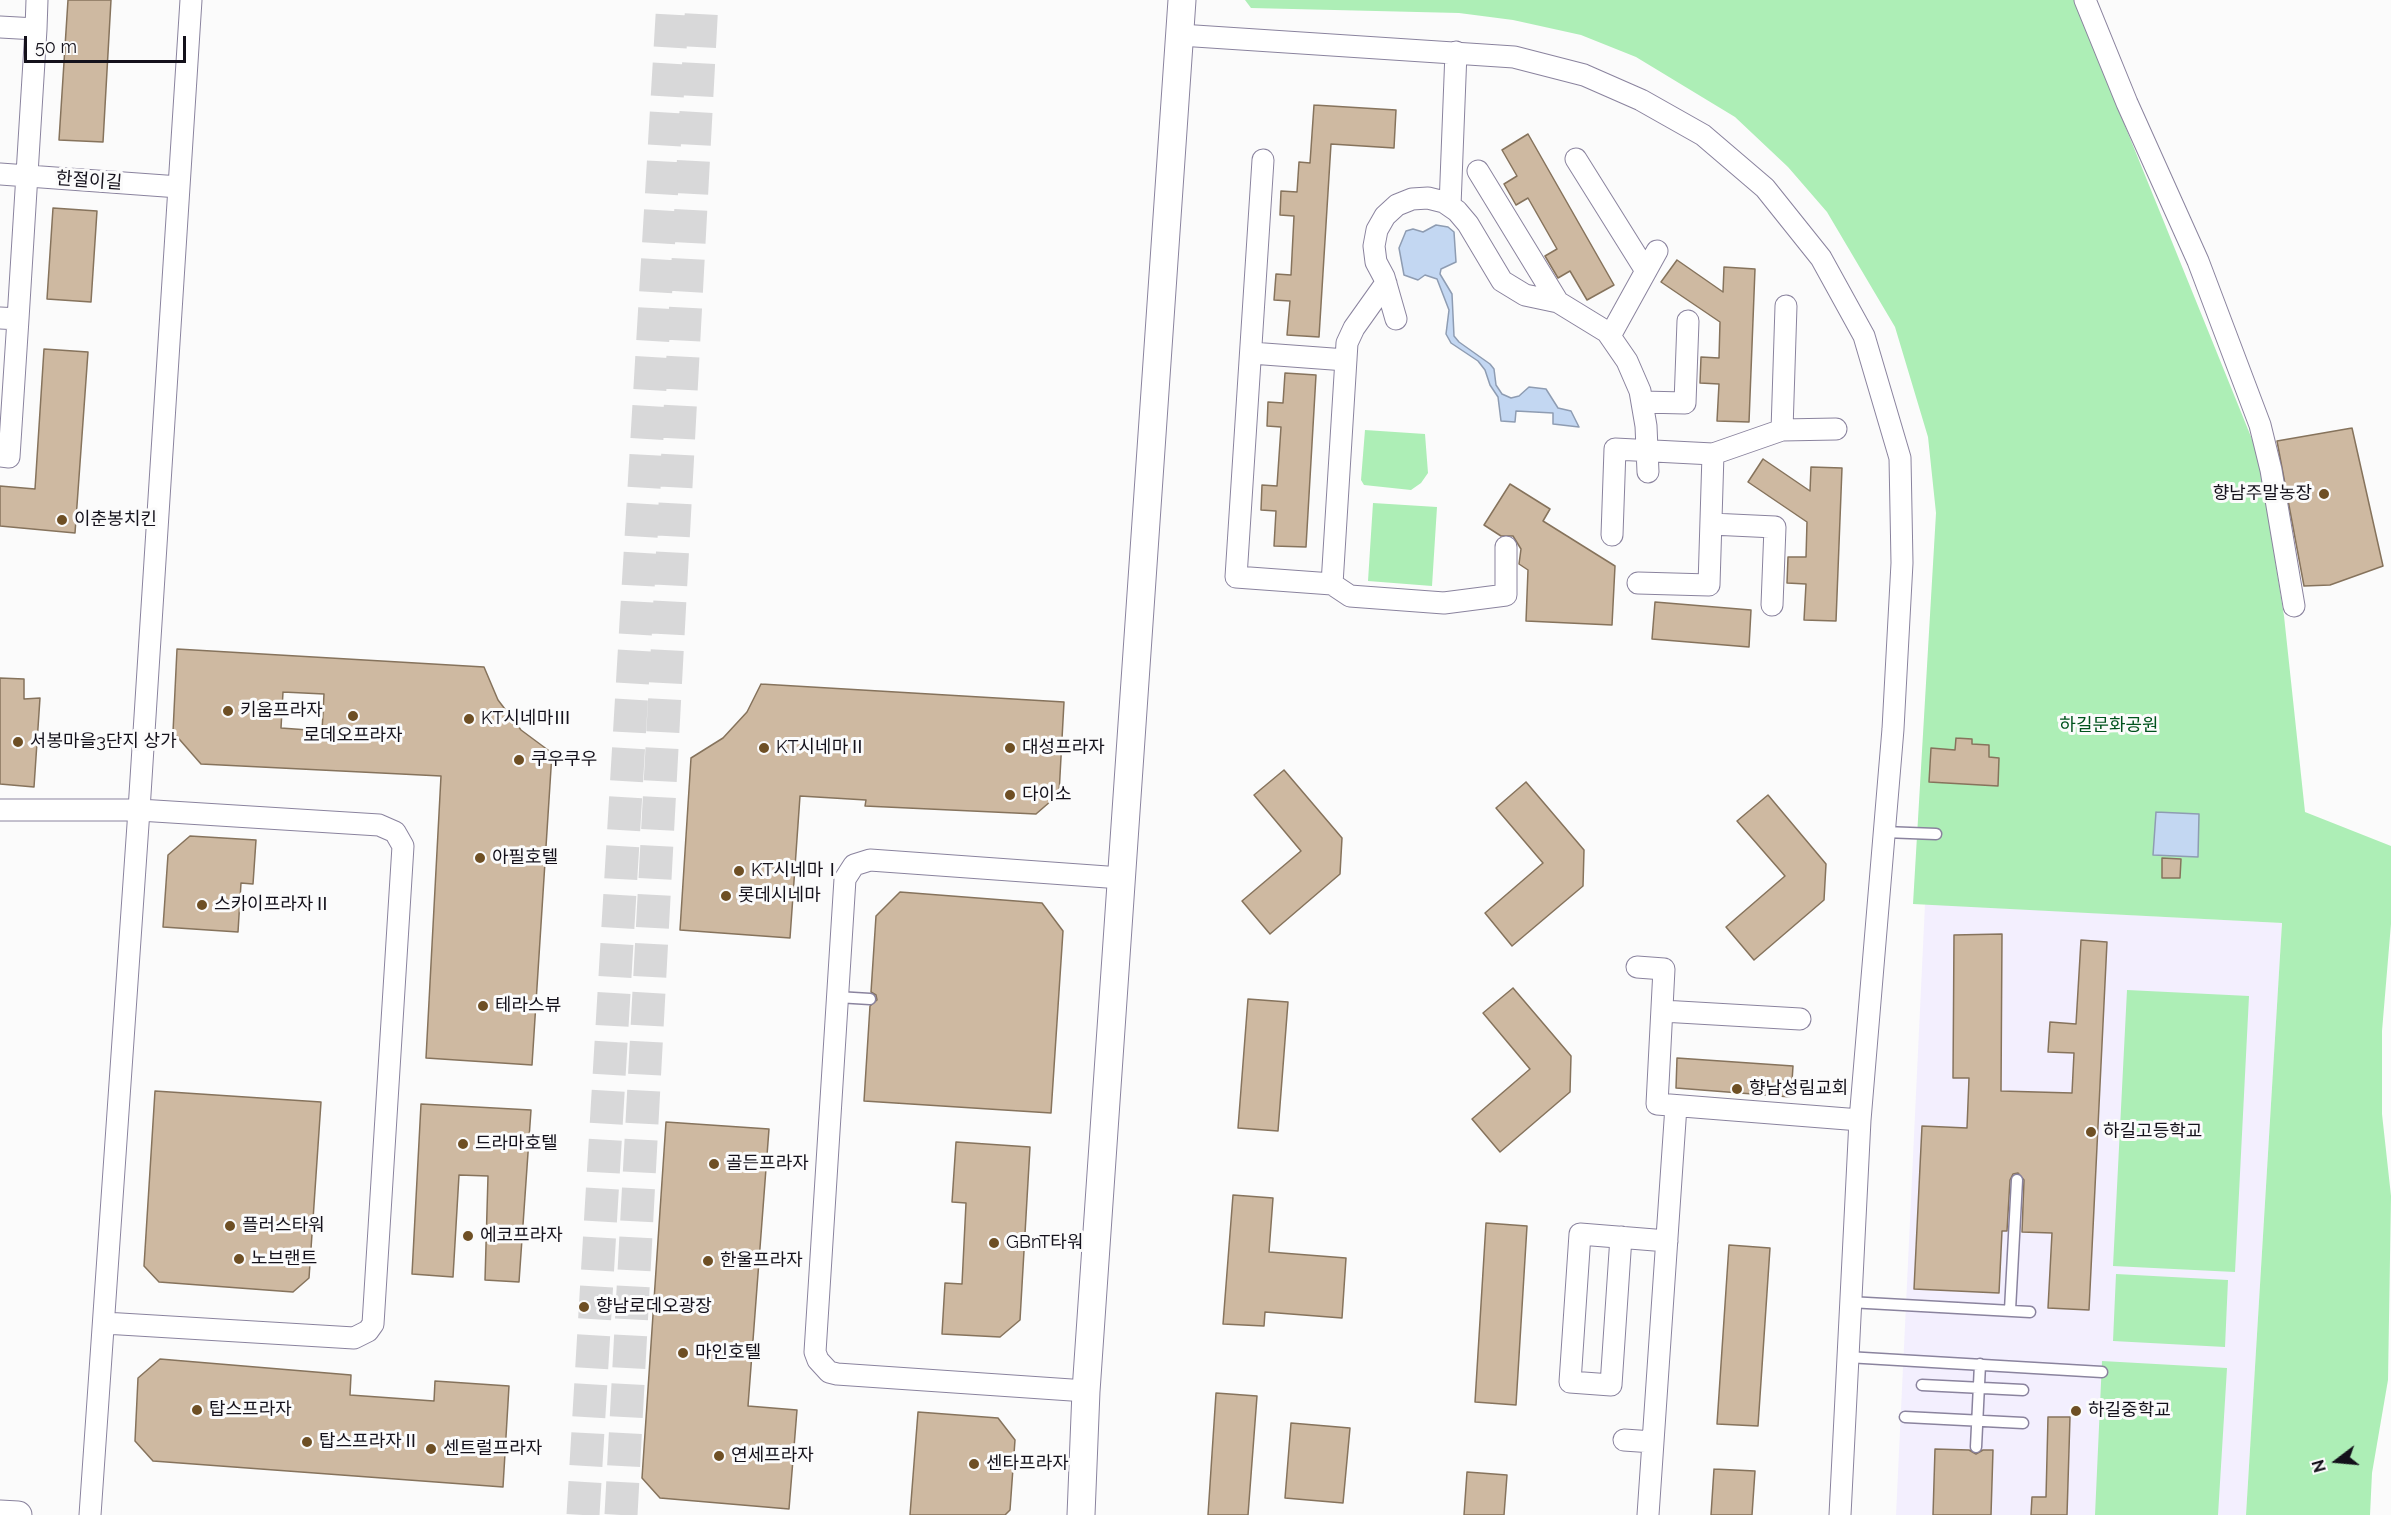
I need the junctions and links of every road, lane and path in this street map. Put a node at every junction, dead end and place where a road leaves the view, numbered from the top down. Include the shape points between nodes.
1 (38, 0) edge
2 (191, 0) edge
3 (1182, 0) edge
4 (2085, 0) edge
5 (0, 27) edge
6 (36, 29) junction
7 (1180, 35) junction
8 (1456, 52) junction
9 (1576, 159) dead end
10 (1263, 160) dead end
11 (1478, 171) dead end
12 (0, 174) edge
13 (26, 176) junction
14 (179, 187) junction
15 (1450, 206) junction
16 (1657, 251) dead end
17 (1646, 271) junction
18 (1386, 283) junction
19 (1558, 302) junction
20 (1786, 306) dead end
21 (1396, 318) dead end
22 (9, 319) edge
23 (1688, 321) dead end
24 (1610, 336) junction
25 (1251, 353) junction
26 (1346, 360) junction
27 (1642, 402) junction
28 (1836, 429) dead end
29 (1782, 430) junction
30 (1648, 451) junction
31 (1713, 454) junction
32 (0, 456) edge
33 (1648, 472) dead end
34 (1711, 524) junction
35 (1612, 535) dead end
36 (1506, 547) dead end
37 (1638, 583) dead end
38 (1332, 584) junction
39 (1772, 605) dead end
40 (2294, 606) dead end
41 (0, 810) edge
42 (139, 810) junction
43 (1884, 831) junction
44 (1936, 834) dead end
45 (1121, 878) junction
46 (1637, 967) dead end
47 (837, 997) junction
48 (870, 999) dead end
49 (1662, 1011) junction
50 (1800, 1018) dead end
51 (1676, 1106) junction
52 (1860, 1120) junction
53 (2017, 1180) dead end
54 (1621, 1237) junction
55 (1667, 1241) junction
56 (1849, 1302) junction
57 (2010, 1310) junction
58 (2030, 1312) dead end
59 (104, 1323) junction
60 (1846, 1357) junction
61 (1980, 1364) junction
62 (2102, 1372) dead end
63 (1922, 1385) dead end
64 (1979, 1388) junction
65 (2023, 1390) dead end
66 (1086, 1391) junction
67 (1905, 1417) dead end
68 (1977, 1421) junction
69 (2023, 1423) dead end
70 (1624, 1440) dead end
71 (1653, 1442) junction
72 (1976, 1447) dead end
73 (0, 1514) edge
74 (18, 1515) edge
75 (90, 1515) edge
76 (1081, 1515) edge
77 (1648, 1515) edge
78 (1840, 1515) edge

1 - 6 street
2 - 14 street
3 - 7 street
4 - 40 street via 2198,261 2260,425
5 - 6 street
6 - 13 street
7 - 8 street
7 - 45 street
8 - 15 street
8 - 43 street via 1514,57 1584,75 1641,100 1703,135 1765,188 1821,258 1838,287 1864,336 1900,458 1902,563
9 - 17 street
10 - 25 street
11 - 19 street
12 - 13 street, 한절이길
13 - 14 street, 한절이길
13 - 22 street
14 - 42 street
15 - 18 street via 1428,198 1412,199 1385,216 1374,246 1376,262
15 - 19 street via 1468,224 1502,281 1526,295
16 - 17 street
17 - 24 street
18 - 21 street
18 - 26 street via 1354,328 1347,343
19 - 24 street
20 - 29 street
22 - 32 street via 9,457
23 - 27 street via 1684,403
24 - 27 street via 1627,361
25 - 26 street
25 - 38 street via 1236,577
26 - 38 street
27 - 30 street
28 - 29 street
29 - 31 street
30 - 31 street
30 - 33 street
30 - 35 street via 1615,449
31 - 34 street
34 - 37 street via 1709,585
34 - 39 street via 1783,527
36 - 38 street via 1506,595 1444,603 1350,596
41 - 42 street
42 - 59 street
42 - 59 street via 379,825 400,838 404,854 375,1316 368,1331 354,1338
43 - 44 lane
43 - 52 street
45 - 47 street via 862,862 854,865 845,879
45 - 66 street
46 - 49 street via 1664,969
47 - 48 lane
47 - 66 street via 815,1352 818,1360 829,1372 837,1374
49 - 50 street
49 - 51 street via 1657,1104
51 - 52 street
51 - 55 street
52 - 56 street
53 - 57 lane
54 - 54 street via 1580,1234 1570,1382 1611,1385
54 - 55 street
55 - 71 street
56 - 57 lane
56 - 60 street
57 - 58 lane
59 - 75 street
60 - 61 lane
60 - 78 street
61 - 62 lane
61 - 64 lane
63 - 64 lane
64 - 65 lane
64 - 68 lane
66 - 76 street
67 - 68 lane
68 - 69 lane
68 - 72 lane
70 - 71 street
71 - 77 street
73 - 74 street

